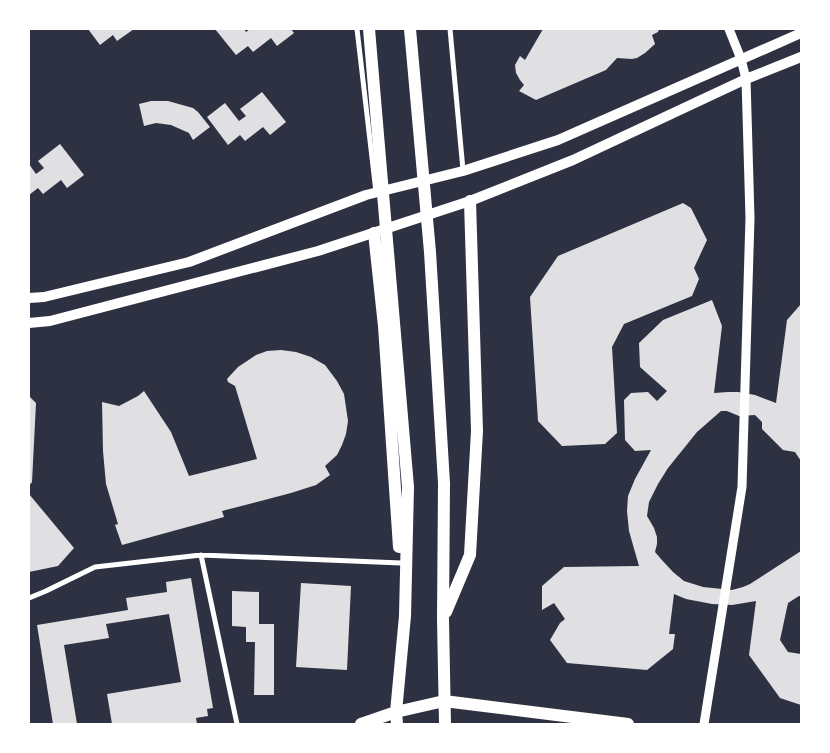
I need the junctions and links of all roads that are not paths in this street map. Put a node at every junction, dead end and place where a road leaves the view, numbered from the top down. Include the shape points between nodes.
1 (357, 29) edge
2 (369, 29) edge
3 (410, 29) edge
4 (450, 29) edge
5 (729, 29) edge
6 (801, 33) edge
7 (801, 57) edge
8 (741, 59) junction
9 (746, 79) junction
10 (463, 171) junction
11 (376, 192) junction
12 (470, 201) junction
13 (374, 233) junction
14 (29, 298) edge
15 (29, 323) edge
16 (201, 555) junction
17 (401, 563) junction
18 (29, 598) edge
19 (405, 616) junction
20 (443, 619) junction
21 (444, 701) junction
22 (397, 718) edge
23 (237, 724) edge
24 (362, 724) edge
25 (445, 724) edge
26 (628, 724) edge
27 (704, 724) edge

1 - 11 street
2 - 19 main road via 408,487
3 - 20 main road via 430,252 444,484
4 - 10 street
5 - 8 street
6 - 8 main road
7 - 9 main road
8 - 9 street
8 - 10 main road via 558,140
9 - 12 main road via 573,160
9 - 27 street via 750,218 742,487
10 - 11 main road
11 - 14 main road via 189,262
12 - 13 main road
12 - 20 main road via 477,431 470,555
13 - 15 main road via 318,251 50,321
13 - 17 main road
16 - 17 street
16 - 18 street via 95,568
16 - 23 street
17 - 19 main road
19 - 22 main road
20 - 21 main road
21 - 22 main road
21 - 25 main road
21 - 26 main road
22 - 24 main road

